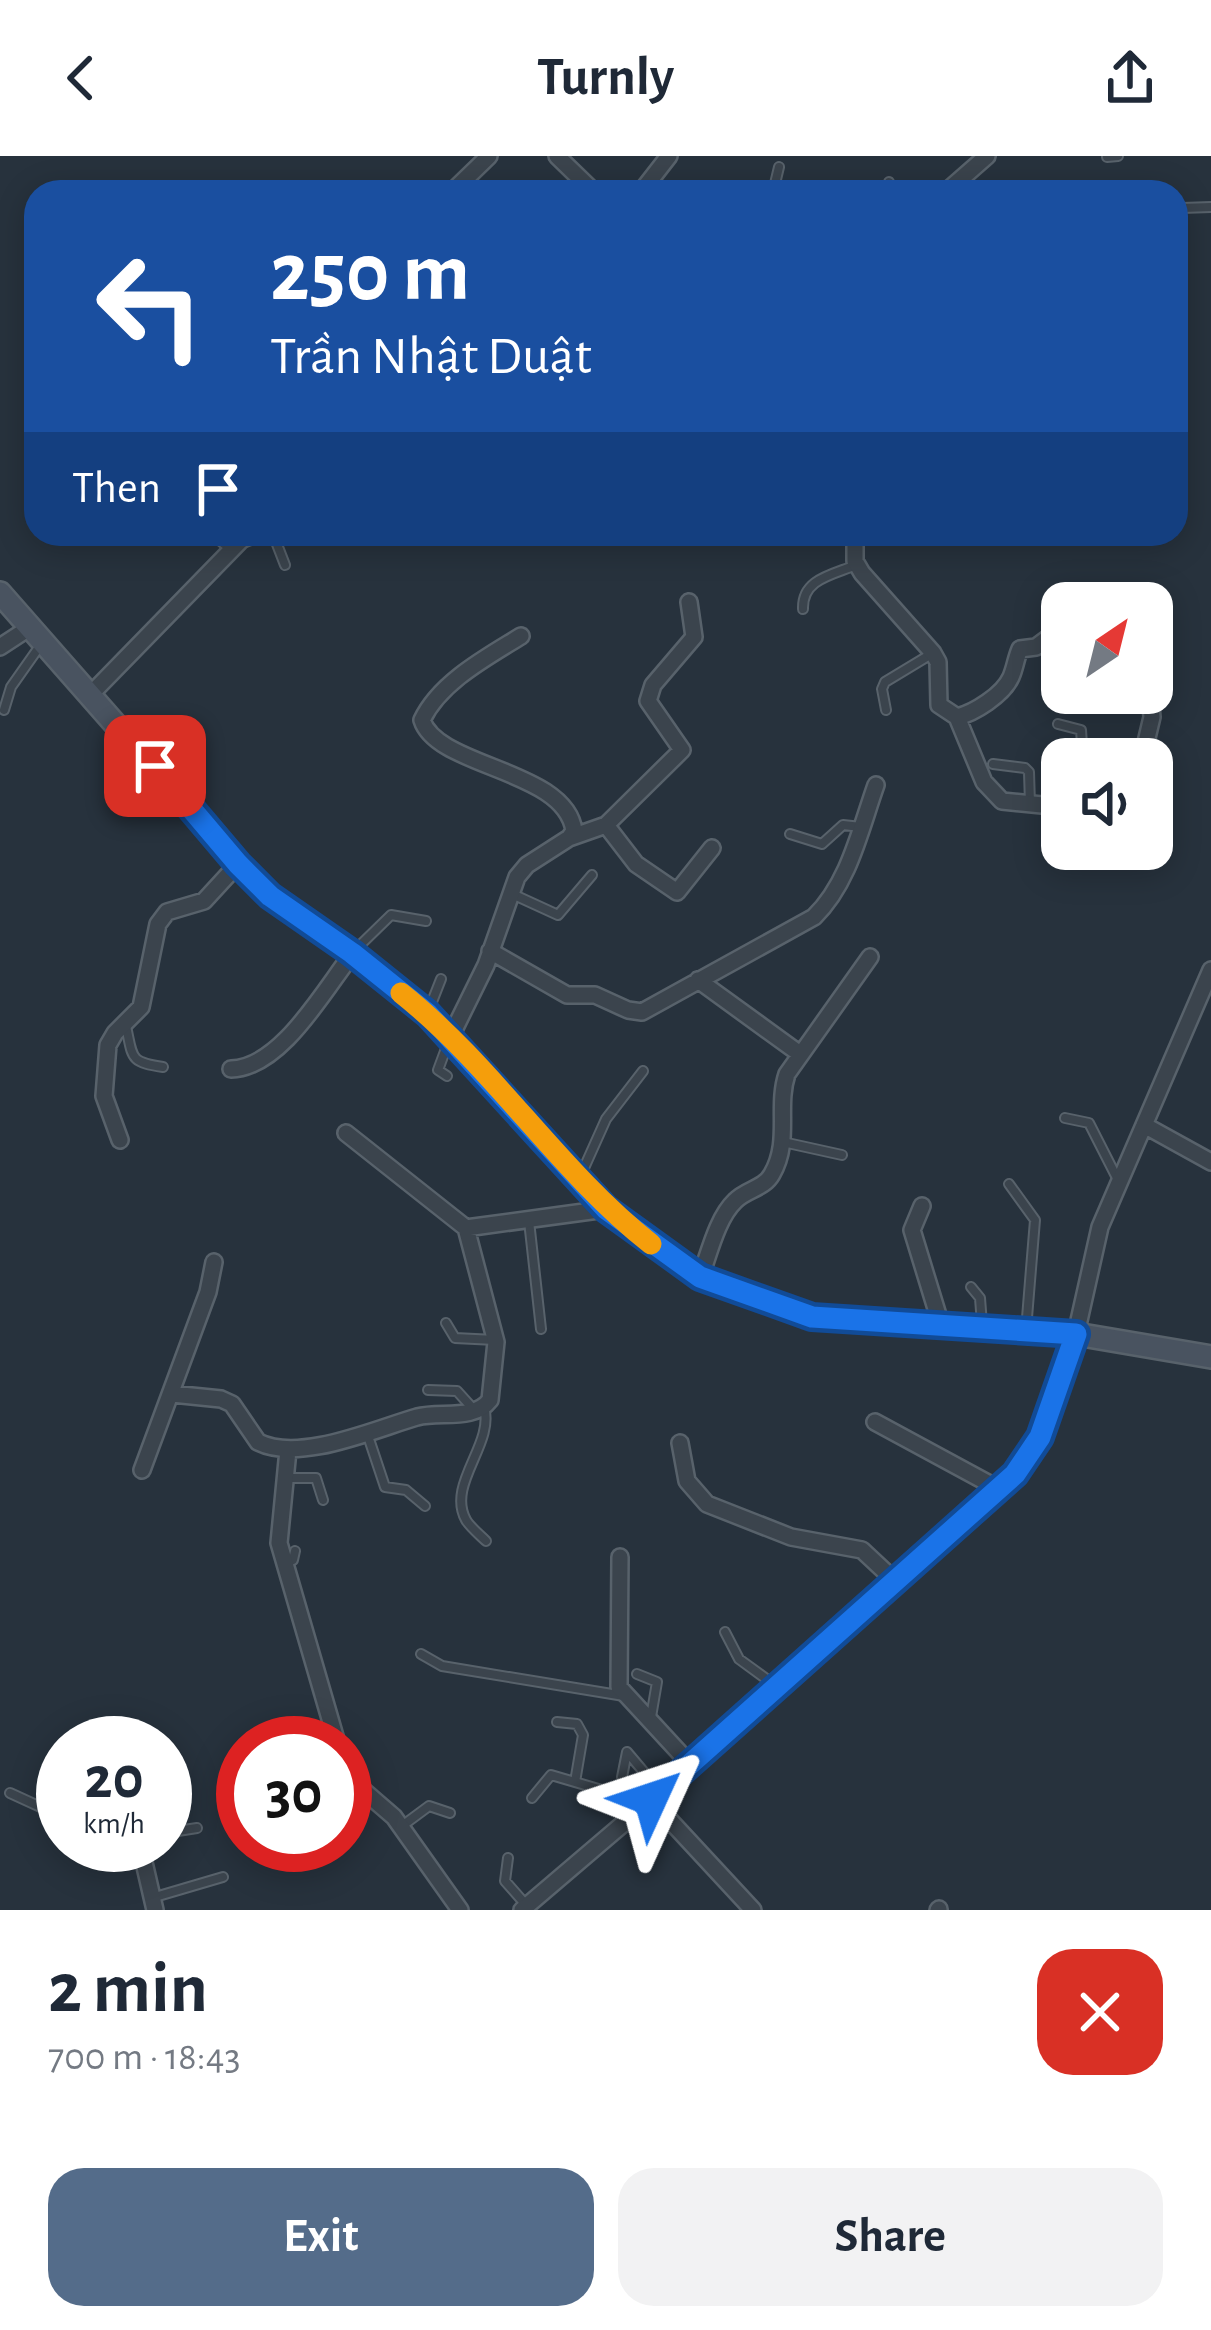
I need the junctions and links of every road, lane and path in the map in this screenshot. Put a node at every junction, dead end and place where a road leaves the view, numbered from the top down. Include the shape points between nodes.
1 (488, 156) edge
2 (557, 156) edge
3 (987, 156) edge
4 (1118, 156) edge
5 (1107, 157) edge
6 (779, 167) dead end
7 (465, 180) edge
8 (582, 180) edge
9 (776, 180) edge
10 (960, 180) edge
11 (235, 546) edge
12 (276, 546) edge
13 (856, 546) edge
14 (857, 565) junction
15 (285, 566) dead end
16 (0, 593) edge
17 (689, 602) dead end
18 (803, 609) dead end
19 (36, 635) junction
20 (521, 636) dead end
21 (1041, 643) edge
22 (0, 647) edge
23 (933, 653) junction
24 (91, 694) junction
25 (4, 710) dead end
26 (886, 710) dead end
27 (957, 717) junction
28 (1058, 724) dead end
29 (1082, 738) edge
30 (181, 746) dead end
31 (993, 764) dead end
32 (876, 785) dead end
33 (180, 796) junction
34 (1030, 804) junction
35 (1041, 805) edge
36 (606, 825) junction
37 (861, 827) junction
38 (790, 834) dead end
39 (569, 838) junction
40 (712, 848) dead end
41 (238, 864) junction
42 (592, 875) dead end
43 (509, 892) junction
44 (426, 921) dead end
45 (490, 951) junction
46 (352, 953) junction
47 (870, 957) dead end
48 (1211, 970) edge
49 (441, 979) dead end
50 (698, 980) junction
51 (428, 1014) junction
52 (125, 1025) junction
53 (451, 1036) junction
54 (800, 1054) junction
55 (163, 1067) dead end
56 (230, 1069) dead end
57 (643, 1071) dead end
58 (447, 1076) dead end
59 (1065, 1118) dead end
60 (1144, 1125) junction
61 (346, 1133) dead end
62 (120, 1140) dead end
63 (783, 1142) junction
64 (842, 1155) dead end
65 (1211, 1162) edge
66 (579, 1178) junction
67 (1119, 1182) junction
68 (1010, 1184) dead end
69 (922, 1206) dead end
70 (606, 1209) junction
71 (529, 1221) junction
72 (466, 1228) junction
73 (214, 1262) dead end
74 (700, 1277) junction
75 (971, 1287) dead end
76 (446, 1323) dead end
77 (941, 1325) junction
78 (982, 1327) junction
79 (541, 1329) dead end
80 (1026, 1330) junction
81 (1076, 1334) junction
82 (495, 1340) junction
83 (1211, 1357) edge
84 (428, 1390) dead end
85 (172, 1394) junction
86 (480, 1409) junction
87 (875, 1422) dead end
88 (368, 1434) junction
89 (680, 1443) dead end
90 (288, 1450) junction
91 (142, 1470) dead end
92 (284, 1479) junction
93 (997, 1489) junction
94 (323, 1500) dead end
95 (425, 1506) dead end
96 (486, 1541) dead end
97 (620, 1557) dead end
98 (893, 1579) junction
99 (725, 1632) dead end
100 (421, 1654) dead end
101 (637, 1674) dead end
102 (776, 1686) junction
103 (626, 1697) junction
104 (330, 1716) edge
105 (557, 1722) dead end
106 (650, 1722) junction
107 (690, 1764) junction
108 (622, 1778) dead end
109 (575, 1782) junction
110 (10, 1793) dead end
111 (372, 1796) edge
112 (532, 1798) dead end
113 (652, 1798) junction
114 (36, 1805) edge
115 (450, 1813) dead end
116 (401, 1827) junction
117 (197, 1828) dead end
118 (192, 1829) edge
119 (508, 1858) dead end
120 (146, 1872) edge
121 (223, 1877) dead end
122 (154, 1904) edge
123 (524, 1908) edge
124 (460, 1910) edge
125 (753, 1910) edge

1 - 7 street
2 - 8 street
3 - 10 street
4 - 5 lane
6 - 9 lane
11 - 24 street
12 - 15 lane
13 - 14 street
14 - 18 lane via 808,586
14 - 23 street
16 - 19 main road
17 - 36 street via 694,638 653,685 649,701 682,750
19 - 22 street
19 - 24 main road
19 - 25 lane
20 - 39 street via 432,704 424,729 550,795 573,820
21 - 27 street via 1020,649 1002,689
23 - 26 lane via 890,675 882,689
23 - 27 street via 939,704
24 - 33 main road
27 - 34 street via 983,782 1002,801
28 - 29 lane via 1081,730
30 - 33 lane via 197,774
31 - 34 lane via 1029,772
32 - 37 street
33 - 41 main road
34 - 35 street
36 - 39 street
36 - 40 street via 636,864 677,892
37 - 38 lane via 844,825 822,844
37 - 50 street via 828,904
39 - 43 street via 527,865
41 - 46 main road
41 - 52 street via 204,901 162,916 142,1007
42 - 43 lane via 558,915
43 - 45 street
44 - 46 lane via 391,915
45 - 50 street via 558,991 603,997 635,1013
45 - 53 street
46 - 51 main road
46 - 56 street via 285,1040 246,1068
47 - 54 street
48 - 60 street
49 - 51 lane
50 - 54 street
51 - 53 main road
52 - 55 lane via 133,1058
52 - 62 street via 108,1045 104,1096
53 - 58 lane via 438,1065
53 - 66 main road
54 - 63 street via 782,1088
57 - 66 lane via 606,1119
59 - 67 lane via 1090,1123
60 - 65 street
60 - 67 street
61 - 72 street
63 - 64 lane
63 - 74 street via 770,1179 727,1211
66 - 70 main road
67 - 81 street via 1094,1248
68 - 80 lane via 1035,1220
69 - 77 street via 912,1230
70 - 71 street
70 - 74 main road
71 - 72 street
71 - 79 lane
72 - 82 street
73 - 85 street
74 - 77 main road via 812,1317
75 - 78 lane
76 - 82 lane via 455,1338
77 - 78 main road
78 - 80 main road
80 - 81 main road
81 - 83 main road
81 - 93 street via 1040,1437
82 - 86 street via 490,1400
84 - 86 lane via 458,1391
85 - 90 street via 232,1405 259,1442
85 - 91 street
86 - 88 street
86 - 96 lane via 485,1430 462,1493 464,1516
87 - 93 street
88 - 90 street
88 - 95 lane via 386,1487 406,1490
89 - 98 street via 688,1480 707,1504 791,1537 862,1550
90 - 92 street
92 - 94 lane via 316,1478
92 - 104 street via 278,1523
93 - 98 street
97 - 103 street via 616,1674
98 - 102 street
99 - 102 lane via 739,1659
100 - 103 lane via 442,1666
101 - 106 lane via 657,1682
102 - 107 street
103 - 106 street
105 - 109 lane via 577,1724 583,1735
106 - 107 street
107 - 113 street
108 - 113 lane via 627,1751
109 - 112 lane via 547,1776
109 - 113 lane
110 - 114 lane
111 - 116 street
113 - 123 street
113 - 125 street
115 - 116 lane via 429,1805
116 - 124 street
117 - 118 lane
119 - 123 lane via 506,1883
120 - 122 street
121 - 122 lane

